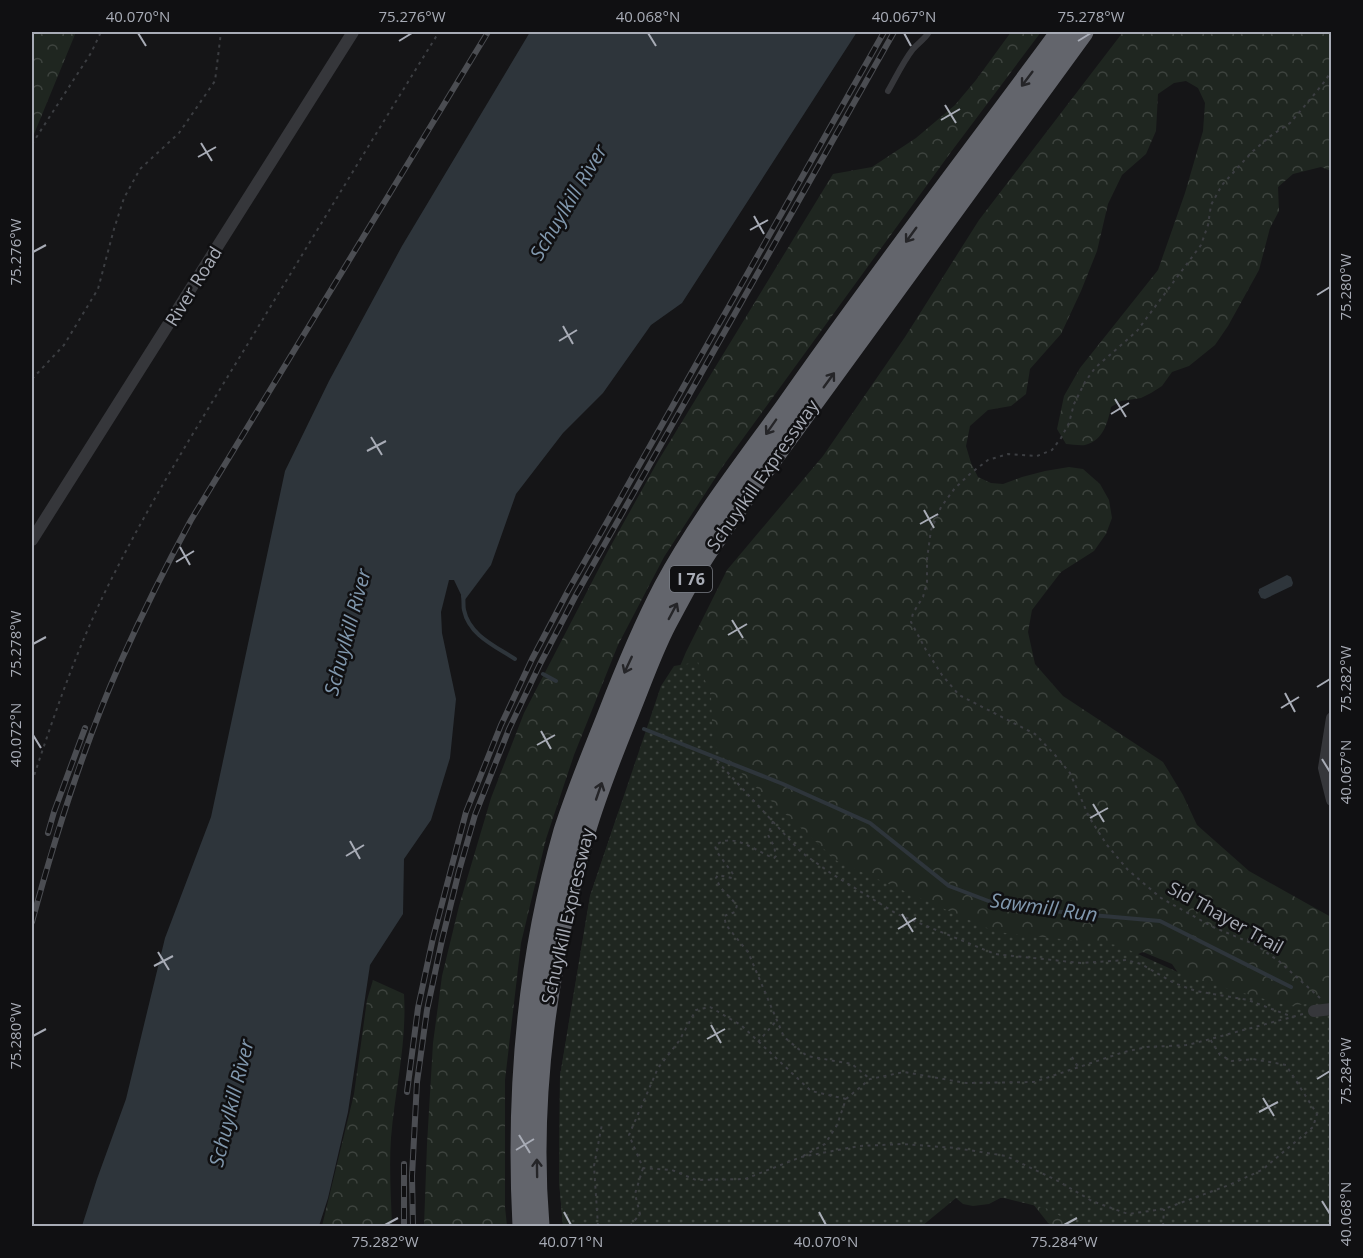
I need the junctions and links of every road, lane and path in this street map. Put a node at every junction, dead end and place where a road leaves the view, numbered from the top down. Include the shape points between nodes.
1 (101, 32) edge
2 (220, 32) edge
3 (353, 32) edge
4 (440, 32) edge
5 (929, 32) edge
6 (1061, 32) edge
7 (1083, 32) edge
8 (1332, 70) edge
9 (888, 91) dead end
10 (32, 144) edge
11 (32, 379) edge
12 (32, 540) edge
13 (1332, 718) edge
14 (717, 761) dead end
15 (32, 782) edge
16 (1332, 800) edge
17 (774, 821) junction
18 (1327, 1005) edge
19 (1314, 1011) joint
20 (1293, 1017) junction
21 (777, 1020) junction
22 (1210, 1039) junction
23 (758, 1042) junction
24 (1072, 1057) dead end
25 (1078, 1068) junction
26 (870, 1079) junction
27 (846, 1099) junction
28 (602, 1124) dead end
29 (801, 1157) junction
30 (643, 1168) junction
31 (1164, 1209) junction
32 (523, 1227) edge
33 (539, 1227) edge
34 (598, 1227) edge
35 (630, 1227) edge
36 (1163, 1227) edge

1 - 10 path
2 - 11 path via 215,81 179,133 140,169 124,198 98,289 64,345
3 - 12 street, River Road
4 - 15 path via 208,408 132,539 83,640
5 - 9 lane via 915,46
6 -> 32 highway, Schuylkill Expressway / I 76 via 695,534 648,618 590,758 565,830 545,907 532,980 522,1090
33 -> 7 highway, Schuylkill Expressway / I 76 via 540,1065 552,973 586,830 651,656 706,554 749,491
8 - 18 path, Sid Thayer Trail via 1290,123 1252,152 1222,185 1211,205 1200,245 1137,331 1095,368 1052,450 1037,456 1008,454 988,460 955,488 931,530 927,582 911,622 942,675 959,695 1035,734 1055,755 1070,773 1107,845 1128,870 1161,898 1256,945
13 - 16 street via 1324,768
14 - 17 path
17 - 20 path via 801,852 897,914 995,954 1081,963 1126,960 1196,991 1248,1000
17 - 21 path via 768,835 774,846 774,858 728,840 715,846 733,874 732,878 716,878 737,905 735,912 724,916 726,925 748,952
18 - 19 street
19 - 20 path
20 - 22 path
21 - 23 path
21 - 26 path via 784,1037 807,1056 852,1064
22 - 25 path via 1124,1052
22 - 31 path via 1220,1055 1232,1060 1286,1065 1317,1114 1313,1127 1263,1170
23 - 27 path via 810,1091
23 - 30 path via 741,1025 710,1007 696,1010 658,1068 629,1135
24 - 25 path
25 - 26 path via 1034,1082 966,1083 904,1072
26 - 27 path
27 - 29 path via 825,1144
28 - 34 path via 594,1166
29 - 30 path via 744,1179 696,1180 672,1170
29 - 31 path via 859,1146 956,1148 1006,1156 1092,1201 1128,1214
30 - 35 path via 635,1194 640,1214
31 - 36 path

